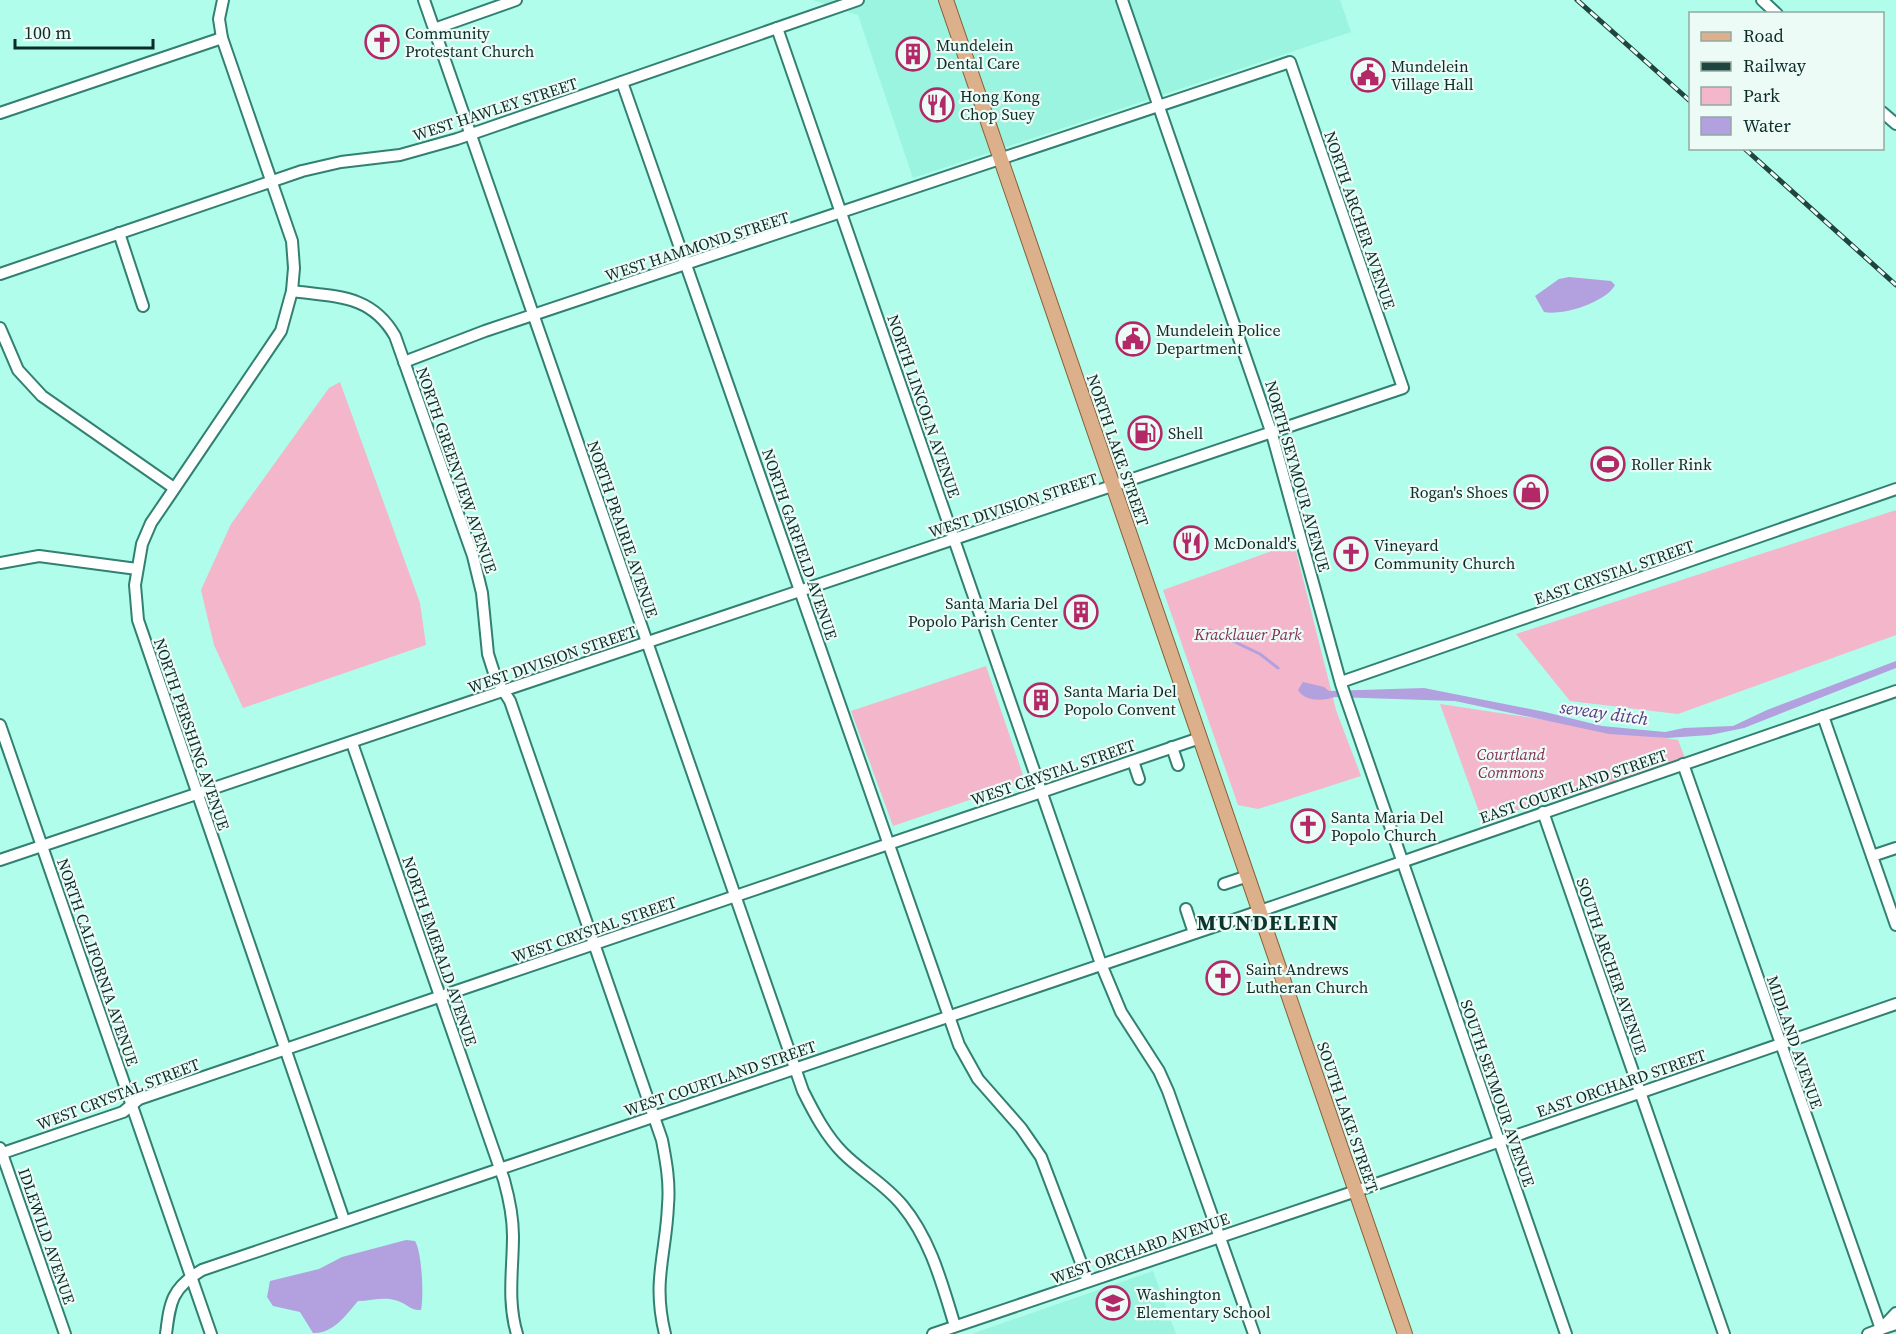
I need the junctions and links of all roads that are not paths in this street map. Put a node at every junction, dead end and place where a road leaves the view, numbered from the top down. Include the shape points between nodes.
1 (223, 0) edge
2 (424, 0) edge
3 (516, 0) edge
4 (858, 0) edge
5 (946, 0) edge
6 (1122, 0) edge
7 (1762, 0) edge
8 (1775, 12) edge
9 (434, 28) junction
10 (777, 28) junction
11 (222, 38) junction
12 (1290, 63) joint
13 (622, 82) junction
14 (1160, 108) junction
15 (0, 113) edge
16 (1884, 114) edge
17 (1896, 124) edge
18 (470, 135) junction
19 (1000, 160) junction
20 (272, 181) junction
21 (841, 214) junction
22 (119, 233) junction
23 (688, 265) junction
24 (0, 274) edge
25 (292, 291) junction
26 (143, 306) dead end
27 (533, 316) junction
28 (0, 328) edge
29 (404, 362) junction
30 (1403, 388) joint
31 (1272, 434) junction
32 (174, 488) junction
33 (1113, 488) junction
34 (1896, 489) edge
35 (954, 540) junction
36 (0, 563) edge
37 (137, 569) junction
38 (800, 591) junction
39 (646, 643) junction
40 (1341, 683) junction
41 (503, 691) junction
42 (1896, 691) edge
43 (1823, 716) junction
44 (0, 725) edge
45 (1200, 738) junction
46 (352, 743) junction
47 (1172, 747) junction
48 (1133, 760) junction
49 (1683, 764) junction
50 (1178, 765) dead end
51 (1139, 779) dead end
52 (1040, 792) junction
53 (197, 795) junction
54 (1543, 812) junction
55 (888, 845) junction
56 (42, 847) junction
57 (1896, 848) edge
58 (1872, 856) junction
59 (0, 860) edge
60 (1402, 861) junction
61 (1248, 876) junction
62 (1224, 884) dead end
63 (735, 897) junction
64 (1186, 909) dead end
65 (1260, 911) junction
66 (1896, 925) edge
67 (1194, 933) junction
68 (595, 945) junction
69 (1101, 964) junction
70 (440, 997) junction
71 (1896, 1004) edge
72 (948, 1016) junction
73 (1780, 1044) junction
74 (285, 1050) junction
75 (795, 1068) junction
76 (1640, 1092) junction
77 (132, 1106) junction
78 (655, 1116) junction
79 (1499, 1141) junction
80 (1, 1152) edge
81 (500, 1169) junction
82 (1356, 1191) junction
83 (344, 1221) junction
84 (1220, 1236) junction
85 (191, 1276) junction
86 (1088, 1281) junction
87 (1896, 1313) edge
88 (1896, 1324) edge
89 (956, 1326) junction
90 (1881, 1329) junction
91 (65, 1334) edge
92 (166, 1334) edge
93 (212, 1334) edge
94 (518, 1334) edge
95 (665, 1334) edge
96 (933, 1334) edge
97 (1254, 1334) edge
98 (1405, 1334) edge
99 (1566, 1334) edge
100 (1724, 1334) edge
101 (1868, 1334) edge

1 - 11 street via 219,19
2 - 9 street, NORTH PRAIRIE AVENUE
3 - 9 street
4 - 10 street, WEST HAWLEY STREET
5 - 19 main road, NORTH LAKE STREET
6 - 14 street, NORTH SEYMOUR AVENUE
7 - 8 street
9 - 18 street, NORTH PRAIRIE AVENUE
10 - 13 street, WEST HAWLEY STREET
10 - 21 street, NORTH LINCOLN AVENUE
11 - 15 street
11 - 20 street
12 - 14 street, WEST HAMMOND STREET
12 - 30 street, NORTH ARCHER AVENUE
13 - 18 street, WEST HAWLEY STREET
13 - 23 street, NORTH GARFIELD AVENUE
14 - 19 street, WEST HAMMOND STREET
14 - 31 street, NORTH SEYMOUR AVENUE
16 - 17 street
18 - 20 street, WEST HAWLEY STREET via 400,155 325,165
18 - 27 street, NORTH PRAIRIE AVENUE
19 - 21 street, WEST HAMMOND STREET
19 - 33 main road, NORTH LAKE STREET
20 - 22 street, WEST HAWLEY STREET
20 - 25 street via 292,241
21 - 23 street, WEST HAMMOND STREET
21 - 35 street, NORTH LINCOLN AVENUE
22 - 24 street, WEST HAWLEY STREET
22 - 26 street
23 - 27 street, WEST HAMMOND STREET
23 - 38 street, NORTH GARFIELD AVENUE
25 - 29 street, NORTH GREENVIEW AVENUE via 355,300 373,308 395,336
25 - 32 street via 288,313 269,352
27 - 29 street, WEST HAMMOND STREET
27 - 39 street, NORTH PRAIRIE AVENUE
28 - 32 street via 18,370 42,396
29 - 41 street, NORTH GREENVIEW AVENUE via 473,556 482,593 488,654
30 - 31 street, WEST DIVISION STREET
31 - 33 street, WEST DIVISION STREET
31 - 40 street, NORTH SEYMOUR AVENUE
32 - 37 street, NORTH PERSHING AVENUE via 151,523
33 - 35 street, WEST DIVISION STREET
33 - 45 main road, NORTH LAKE STREET
34 - 40 street, EAST CRYSTAL STREET
35 - 38 street, WEST DIVISION STREET
35 - 52 street, NORTH LINCOLN AVENUE
36 - 37 street via 39,556
37 - 53 street, NORTH PERSHING AVENUE via 138,620
38 - 39 street, WEST DIVISION STREET
38 - 55 street, NORTH GARFIELD AVENUE
39 - 41 street, WEST DIVISION STREET
39 - 63 street, NORTH PRAIRIE AVENUE
40 - 60 street, NORTH SEYMOUR AVENUE
41 - 46 street, WEST DIVISION STREET
41 - 68 street, NORTH GREENVIEW AVENUE via 510,701
42 - 43 street, EAST COURTLAND STREET
43 - 49 street, EAST COURTLAND STREET
43 - 58 street
44 - 56 street, NORTH CALIFORNIA AVENUE
45 - 47 street, WEST CRYSTAL STREET
45 - 61 main road, NORTH LAKE STREET
46 - 53 street, WEST DIVISION STREET
46 - 70 street, NORTH EMERALD AVENUE
47 - 48 street, WEST CRYSTAL STREET
47 - 50 street
48 - 51 street
48 - 52 street, WEST CRYSTAL STREET
49 - 54 street, EAST COURTLAND STREET
49 - 73 street, MIDLAND AVENUE
52 - 55 street, WEST CRYSTAL STREET
52 - 69 street, NORTH LINCOLN AVENUE
53 - 56 street, WEST DIVISION STREET
53 - 74 street, NORTH PERSHING AVENUE
54 - 60 street, EAST COURTLAND STREET
54 - 76 street, SOUTH ARCHER AVENUE
55 - 63 street, WEST CRYSTAL STREET
55 - 72 street, NORTH GARFIELD AVENUE
56 - 59 street, WEST DIVISION STREET
56 - 77 street, NORTH CALIFORNIA AVENUE
57 - 58 street
58 - 66 street
60 - 65 street, EAST COURTLAND STREET
60 - 79 street, SOUTH SEYMOUR AVENUE
61 - 62 street
61 - 65 main road, NORTH LAKE STREET
63 - 68 street, WEST CRYSTAL STREET
63 - 75 street, NORTH PRAIRIE AVENUE
64 - 67 street
65 - 67 street, WEST COURTLAND STREET
65 - 82 main road, SOUTH LAKE STREET
67 - 69 street, WEST COURTLAND STREET
68 - 70 street, WEST CRYSTAL STREET
68 - 78 street, NORTH GREENVIEW AVENUE
69 - 72 street, WEST COURTLAND STREET
69 - 84 street, NORTH LINCOLN AVENUE via 1121,1012 1168,1090
70 - 74 street, WEST CRYSTAL STREET
70 - 81 street, NORTH EMERALD AVENUE
71 - 73 street, EAST ORCHARD STREET
72 - 75 street, WEST COURTLAND STREET
72 - 86 street, NORTH GARFIELD AVENUE via 978,1079 1041,1156
73 - 76 street, EAST ORCHARD STREET
73 - 90 street, MIDLAND AVENUE
74 - 77 street, WEST CRYSTAL STREET via 139,1099
74 - 83 street, NORTH PERSHING AVENUE
75 - 78 street, WEST COURTLAND STREET
75 - 89 street, NORTH PRAIRIE AVENUE via 811,1108 831,1139 888,1189 914,1221 933,1258
76 - 79 street, EAST ORCHARD STREET
76 - 100 street, SOUTH ARCHER AVENUE
77 - 80 street, WEST CRYSTAL STREET
77 - 85 street, NORTH CALIFORNIA AVENUE
78 - 81 street, WEST COURTLAND STREET
78 - 95 street, NORTH GREENVIEW AVENUE via 669,1185 658,1292
79 - 82 street, EAST ORCHARD STREET
79 - 99 street, SOUTH SEYMOUR AVENUE
80 - 91 street, IDLEWILD AVENUE
81 - 83 street, WEST COURTLAND STREET
81 - 94 street, NORTH EMERALD AVENUE via 511,1206 511,1295
82 - 84 street, WEST ORCHARD AVENUE
82 - 98 main road, SOUTH LAKE STREET
83 - 85 street, WEST COURTLAND STREET
84 - 86 street, WEST ORCHARD AVENUE
84 - 97 street, NORTH LINCOLN AVENUE
85 - 92 street via 174,1294
85 - 93 street, NORTH CALIFORNIA AVENUE
86 - 89 street, WEST ORCHARD AVENUE
87 - 90 street
88 - 90 street
89 - 96 street, WEST ORCHARD AVENUE
90 - 101 street

